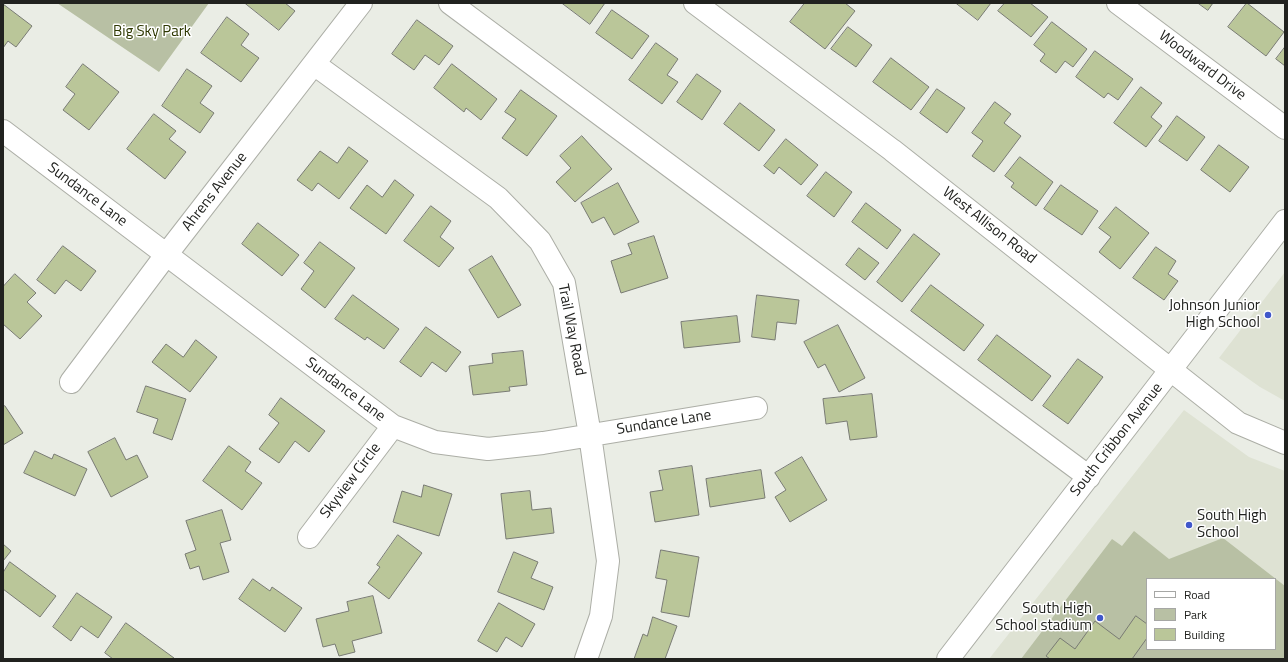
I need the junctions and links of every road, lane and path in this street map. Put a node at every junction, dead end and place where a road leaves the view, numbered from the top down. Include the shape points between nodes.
1 (361, 3) edge
2 (450, 3) edge
3 (694, 3) edge
4 (1118, 3) edge
5 (314, 64) junction
6 (1285, 128) edge
7 (3, 131) edge
8 (1285, 221) edge
9 (166, 255) junction
10 (1172, 370) junction
11 (71, 382) dead end
12 (756, 408) dead end
13 (393, 426) junction
14 (590, 435) junction
15 (1285, 443) edge
16 (1089, 477) junction
17 (309, 537) dead end
18 (586, 659) edge
19 (948, 659) edge

1 - 5 street, Ahrens Avenue
2 - 16 street
3 - 10 street, West Allison Road via 892,150
4 - 6 street, Woodward Drive
5 - 9 street, Ahrens Avenue
5 - 14 street, Trail Way Road via 498,198 540,241 564,283
7 - 9 street, Sundance Lane
8 - 10 street, South Cribbon Avenue
9 - 11 street, Ahrens Avenue
9 - 13 street, Sundance Lane
10 - 15 street, West Allison Road via 1238,423
10 - 16 street, South Cribbon Avenue
12 - 14 street, Sundance Lane
13 - 14 street, Sundance Lane via 435,442 488,450
13 - 17 street, Skyview Circle
14 - 18 street, Trail Way Road via 608,560 601,616
16 - 19 street, South Cribbon Avenue

